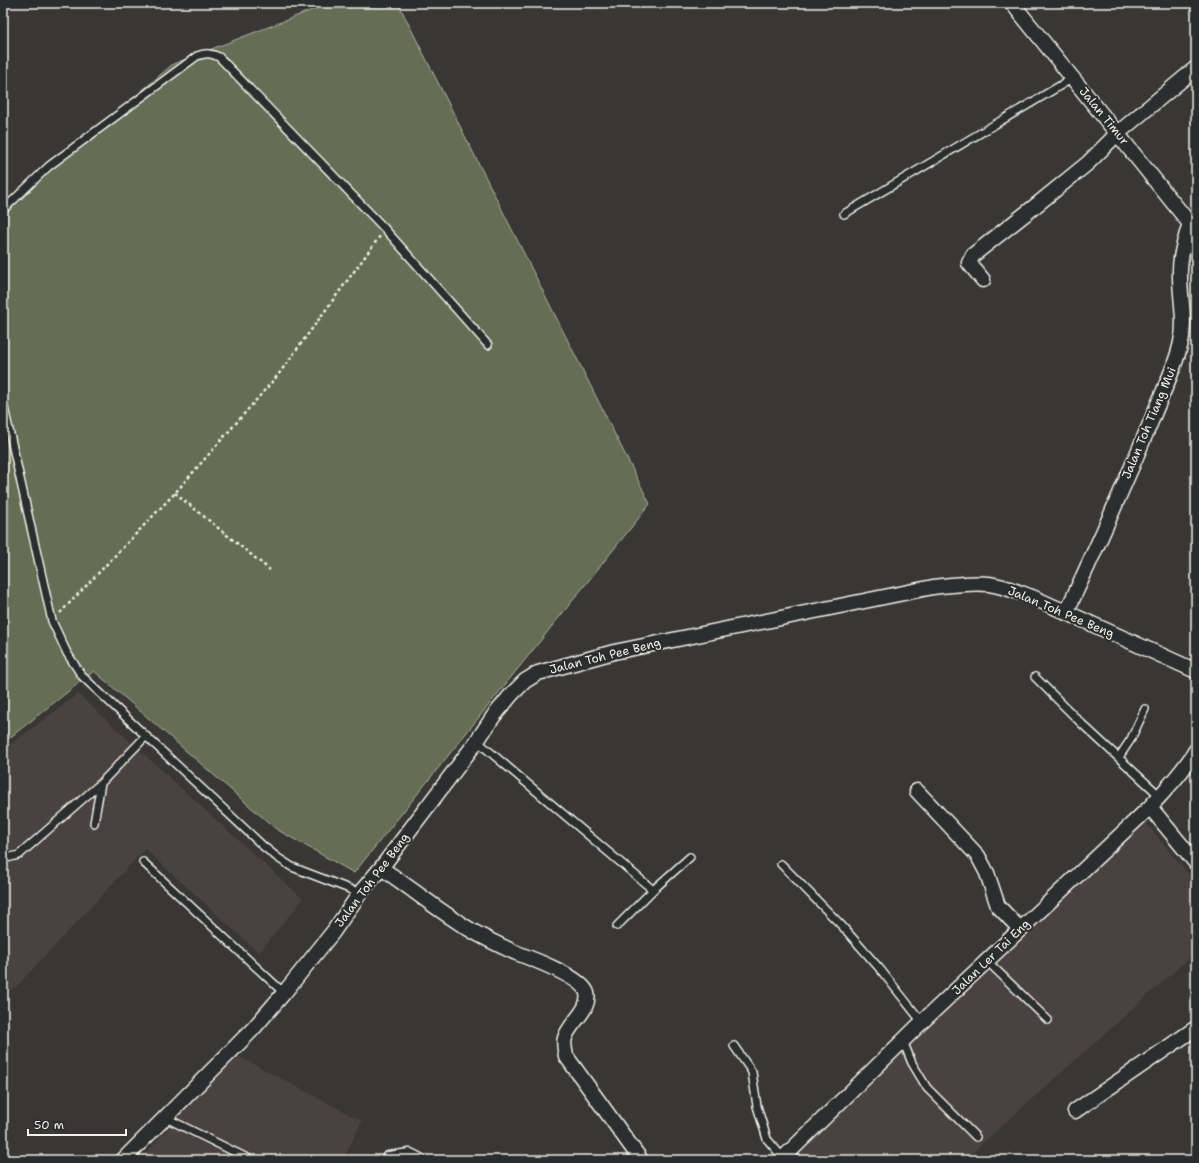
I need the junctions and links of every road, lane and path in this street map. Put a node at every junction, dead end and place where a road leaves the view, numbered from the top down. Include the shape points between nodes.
1 (1012, 3) edge
2 (1196, 68) edge
3 (1073, 78) junction
4 (1118, 133) junction
5 (3, 210) edge
6 (844, 214) dead end
7 (1193, 227) edge
8 (385, 229) junction
9 (983, 280) dead end
10 (488, 345) dead end
11 (3, 403) edge
12 (175, 493) junction
13 (270, 570) dead end
14 (1066, 613) junction
15 (52, 621) junction
16 (1196, 671) edge
17 (1035, 677) dead end
18 (1145, 709) dead end
19 (146, 736) junction
20 (477, 741) junction
21 (1196, 750) edge
22 (1118, 757) junction
23 (101, 783) junction
24 (917, 791) dead end
25 (1160, 796) junction
26 (1150, 807) junction
27 (94, 823) dead end
28 (3, 856) edge
29 (690, 857) dead end
30 (143, 862) dead end
31 (1196, 863) edge
32 (780, 864) dead end
33 (381, 868) junction
34 (653, 890) junction
35 (360, 893) junction
36 (618, 926) dead end
37 (1020, 929) junction
38 (987, 961) junction
39 (284, 993) junction
40 (1048, 1020) dead end
41 (922, 1022) junction
42 (1196, 1028) edge
43 (903, 1042) junction
44 (734, 1046) dead end
45 (1075, 1111) dead end
46 (166, 1118) junction
47 (976, 1137) dead end
48 (782, 1159) edge
49 (123, 1160) edge
50 (251, 1160) edge
51 (388, 1160) edge
52 (418, 1160) edge
53 (641, 1160) edge

1 - 3 street, Jalan Timur
2 - 4 street
3 - 4 street, Jalan Timur
3 - 6 lane
4 - 7 street, Jalan Timur
4 - 9 street via 1076,173 973,255 969,262
5 - 8 lane via 49,166 197,56 209,54 219,57
7 - 14 street, Jalan Toh Tiang Mui via 1182,248 1180,281 1183,319 1181,343 1176,359
8 - 10 lane
8 - 12 path via 278,375
11 - 15 lane
12 - 13 path
12 - 15 path
14 - 16 street, Jalan Toh Pee Beng
14 - 20 street, Jalan Toh Pee Beng via 1008,588 989,584 965,584 933,587 614,652 538,672 511,695
15 - 19 lane via 67,653 82,676
17 - 22 lane
18 - 22 lane via 1131,739
19 - 23 lane
19 - 35 lane via 278,858 292,867
20 - 33 street, Jalan Toh Pee Beng
20 - 34 lane
21 - 25 street, Jalan Ler Tai Eng
22 - 25 lane
23 - 27 lane
23 - 28 lane via 19,855 7,858
24 - 37 street via 978,856 987,873 998,906
25 - 26 street, Jalan Ler Tai Eng
26 - 31 street
26 - 37 street, Jalan Ler Tai Eng
29 - 34 lane
30 - 39 lane
32 - 41 lane via 848,932
33 - 35 street, Jalan Toh Pee Beng
33 - 53 street via 459,923 498,944 546,964 583,986 586,991 586,1004 567,1031 564,1040 566,1056
34 - 36 lane
35 - 39 street, Jalan Toh Pee Beng via 333,932
37 - 38 street, Jalan Ler Tai Eng
38 - 40 lane
38 - 41 street, Jalan Ler Tai Eng
39 - 46 street, Jalan Toh Pee Beng via 253,1029
41 - 43 street, Jalan Ler Tai Eng
42 - 45 street
43 - 47 lane via 927,1088
43 - 48 street, Jalan Ler Tai Eng
44 - 48 lane via 752,1072 757,1106 767,1139
46 - 49 street, Jalan Toh Pee Beng
46 - 50 lane
51 - 52 street via 410,1156

